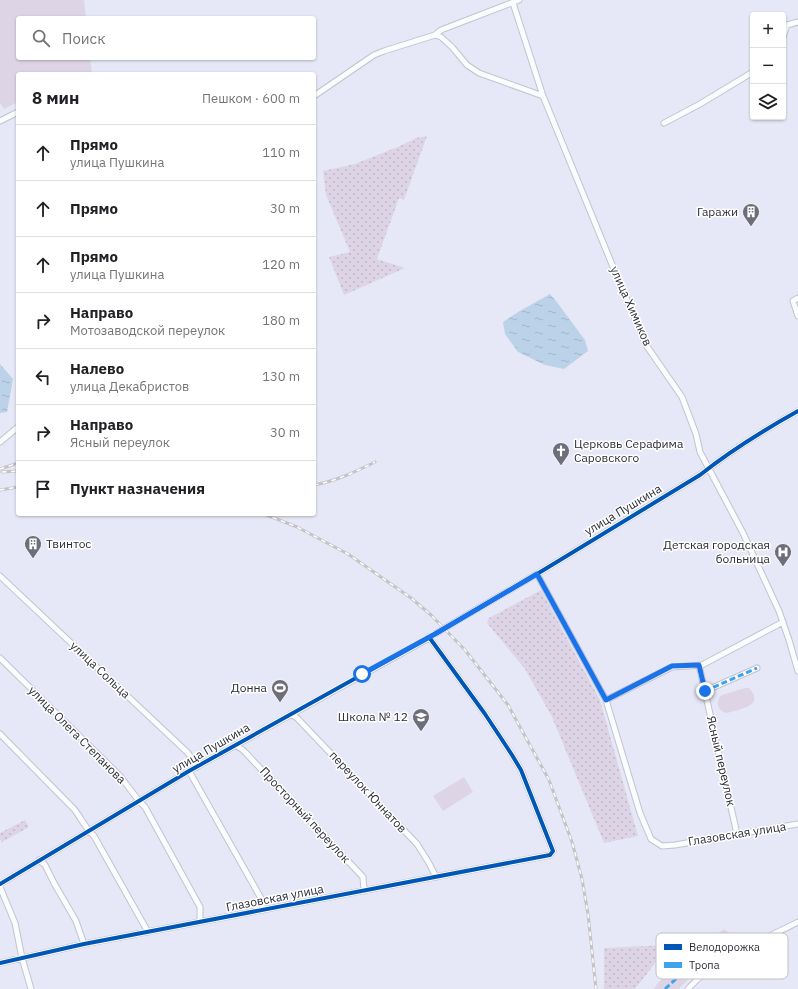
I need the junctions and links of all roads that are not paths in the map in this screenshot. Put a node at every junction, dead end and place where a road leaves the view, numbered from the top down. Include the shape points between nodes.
1 (519, 0) edge
2 (513, 3) junction
3 (798, 22) edge
4 (786, 28) edge
5 (435, 35) junction
6 (750, 74) edge
7 (316, 95) edge
8 (543, 96) junction
9 (16, 113) edge
10 (0, 121) edge
11 (664, 123) dead end
12 (798, 298) edge
13 (798, 316) edge
14 (798, 411) edge
15 (16, 429) edge
16 (0, 442) edge
17 (708, 468) junction
18 (537, 574) junction
19 (0, 576) edge
20 (783, 622) junction
21 (429, 638) junction
22 (0, 658) edge
23 (699, 665) junction
24 (757, 668) dead end
25 (798, 671) edge
26 (705, 691) junction
27 (606, 700) junction
28 (291, 714) junction
29 (0, 734) edge
30 (236, 745) junction
31 (197, 767) junction
32 (189, 771) junction
33 (139, 801) junction
34 (798, 824) edge
35 (89, 831) junction
36 (737, 834) junction
37 (39, 860) junction
38 (436, 877) junction
39 (0, 884) edge
40 (0, 887) edge
41 (364, 891) junction
42 (263, 910) junction
43 (200, 922) junction
44 (798, 922) edge
45 (148, 932) junction
46 (776, 933) edge
47 (84, 944) junction
48 (22, 958) junction
49 (0, 963) edge
50 (698, 979) edge
51 (30, 989) edge
52 (688, 989) edge

1 - 2 street
2 - 5 street via 441,30
2 - 8 street, улица Химиков
3 - 4 street via 787,25
5 - 7 street via 374,55
5 - 8 street via 441,37 467,65 479,73
6 - 11 street
8 - 17 street, улица Химиков via 646,345 682,397 700,452
9 - 10 street
12 - 13 street via 793,301
14 - 17 street, улица Пушкина
15 - 16 street
17 - 18 street, улица Пушкина
17 - 20 street, улица Химиков via 743,534
18 - 21 street, улица Пушкина, bridge
18 - 27 street, Глазовская улица
19 - 31 street, улица Сольца via 188,753
20 - 23 street
20 - 25 street, улица Химиков
21 - 28 street, улица Пушкина
21 - 38 street, Глазовская улица via 485,714 521,770 553,851 550,855
22 - 33 street, улица Олега Степанова via 120,776
23 - 26 street, Ясный переулок
23 - 27 street via 672,666
24 - 26 street
26 - 36 street, Ясный переулок
27 - 36 street, Глазовская улица via 640,813 651,840 662,846
28 - 30 street, улица Пушкина
28 - 38 street, переулок Юннатов via 417,844
29 - 35 street via 74,809
30 - 31 street, улица Пушкина
30 - 41 street, Просторный переулок via 363,877
31 - 32 street, улица Пушкина
32 - 33 street, улица Пушкина
32 - 42 street via 262,900
33 - 35 street, улица Пушкина
33 - 43 street, улица Олега Степанова via 145,807 200,907
34 - 36 street, Глазовская улица
35 - 37 street, улица Пушкина
35 - 45 street
37 - 39 street, улица Пушкина
37 - 47 street via 45,865 76,921
38 - 41 street, Глазовская улица
40 - 48 street via 15,923
41 - 42 street, Глазовская улица
42 - 43 street, Глазовская улица
43 - 45 street, Глазовская улица
44 - 46 street
45 - 47 street, Глазовская улица
47 - 48 street, Глазовская улица
48 - 49 street, Глазовская улица
48 - 51 street
50 - 52 street

